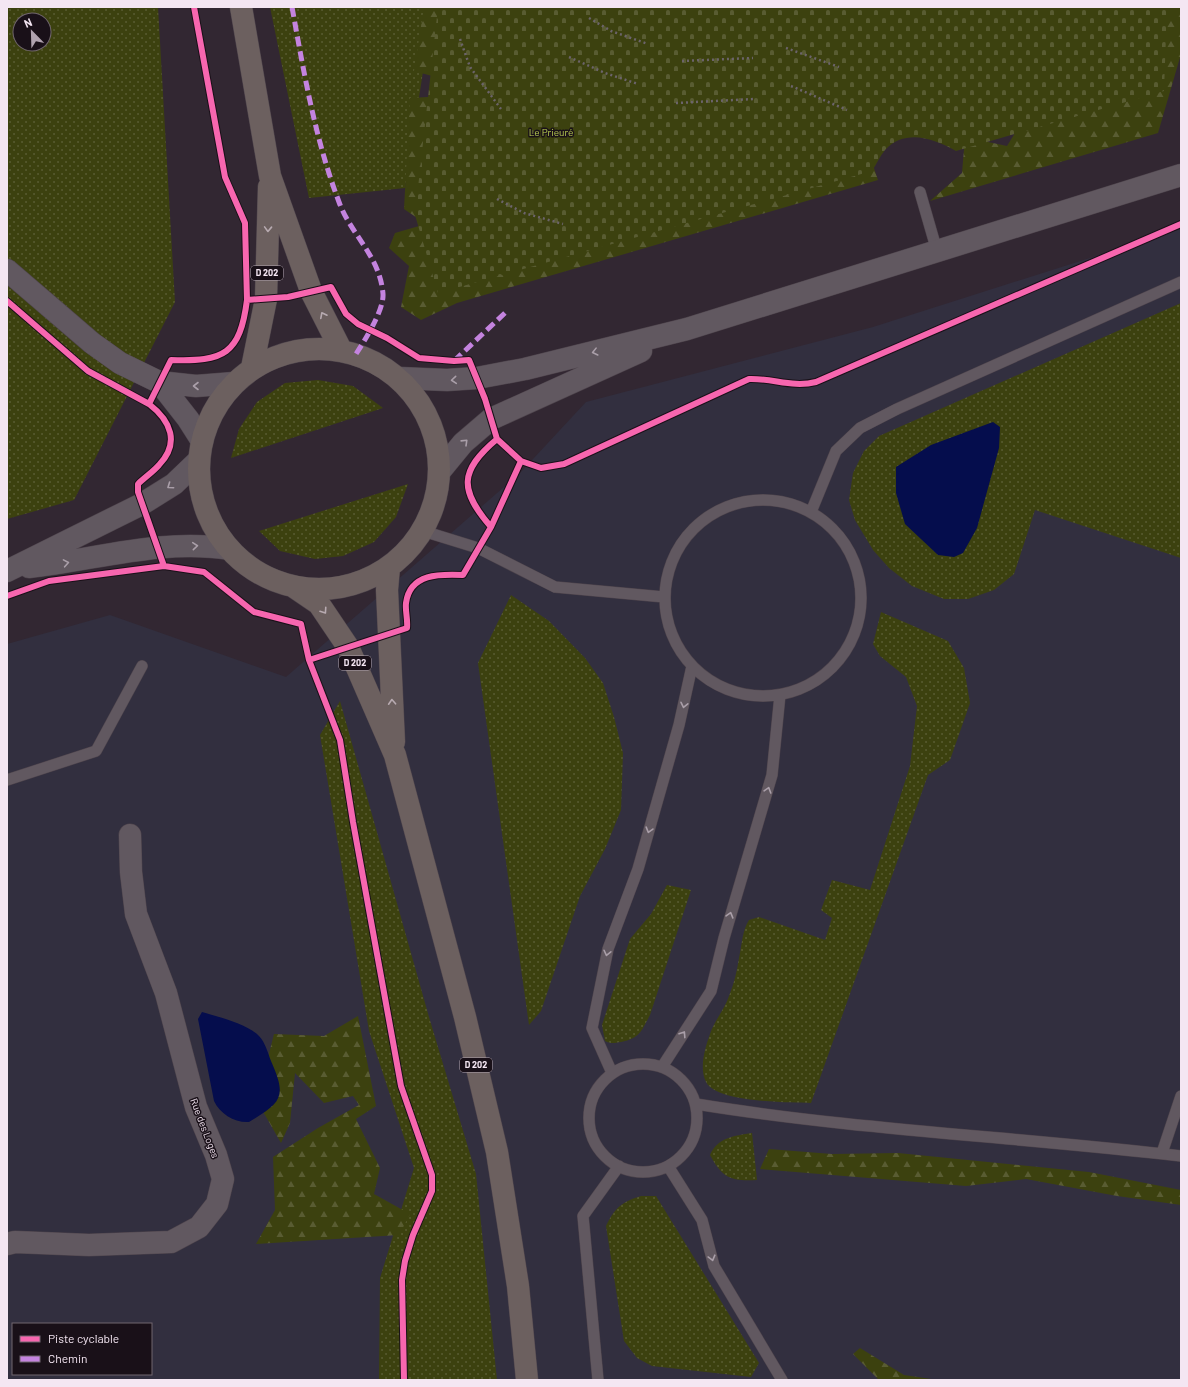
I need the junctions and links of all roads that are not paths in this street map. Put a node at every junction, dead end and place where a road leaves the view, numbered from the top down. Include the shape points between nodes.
1 (241, 7) edge
2 (1181, 175) edge
3 (270, 176) junction
4 (920, 192) dead end
5 (937, 251) junction
6 (7, 270) edge
7 (1181, 282) edge
8 (687, 330) junction
9 (341, 350) junction
10 (252, 368) junction
11 (399, 378) junction
12 (159, 382) junction
13 (234, 383) junction
14 (200, 451) junction
15 (440, 471) junction
16 (811, 512) junction
17 (423, 531) junction
18 (229, 549) junction
19 (389, 567) junction
20 (10, 570) edge
21 (294, 587) junction
22 (664, 597) junction
23 (142, 666) dead end
24 (692, 666) junction
25 (780, 695) junction
26 (394, 755) junction
27 (7, 780) edge
28 (130, 835) dead end
29 (662, 1067) junction
30 (612, 1073) junction
31 (1181, 1096) edge
32 (696, 1104) junction
33 (1162, 1153) junction
34 (1181, 1156) edge
35 (619, 1166) junction
36 (668, 1166) junction
37 (7, 1244) edge
38 (527, 1380) edge
39 (598, 1380) edge
40 (782, 1380) edge

1 - 3 main road, D 202
2 - 5 main road
9 -> 3 main road, D 202 via 311,291
3 -> 10 main road, D 202 via 266,299
4 - 5 lane
5 - 8 main road
6 - 12 main road via 92,343 120,363
7 - 16 lane via 860,428 836,451
8 -> 11 main road via 478,378
15 -> 8 main road via 463,443 492,419
9 - 10 main road via 304,349
9 - 11 main road via 371,360
10 - 13 main road
11 - 15 main road via 413,393 431,423 439,450
13 -> 12 main road via 196,386
12 - 14 main road via 188,419
13 - 14 main road via 214,410
14 - 18 main road via 198,476 205,508
14 -> 20 main road via 174,484 142,504
15 - 17 main road via 438,492
16 - 22 lane via 779,501 745,501 714,513 688,534 670,563
16 - 25 lane via 835,530 852,555 860,584 860,614 850,643 833,667 809,685
17 - 19 main road
17 - 22 lane via 478,548 555,587
20 -> 18 main road via 126,551 205,545
18 - 21 main road via 258,573
19 - 21 main road via 353,585 320,589
26 -> 19 main road, D 202 via 387,590
21 -> 26 main road, D 202 via 320,604 348,647
22 - 24 lane via 667,622 676,646
23 - 27 lane via 96,751
24 - 25 lane via 717,685 748,695
24 -> 30 lane via 679,725 638,869 608,949 592,1028
29 -> 25 lane via 711,991 772,775
26 - 38 main road, D 202 via 465,1017 497,1152 518,1286
28 - 37 main road, Rue des Loges via 136,914 164,986 196,1107 223,1179 217,1204 199,1227 171,1242
29 - 30 lane via 628,1065
29 - 32 lane via 677,1076 689,1088
30 - 35 lane via 598,1086 591,1103 589,1122 593,1140 604,1156
31 - 33 lane
32 - 33 lane via 893,1130
32 - 36 lane via 694,1135 677,1162
33 - 34 lane
35 - 36 lane via 649,1172
35 - 39 lane via 583,1216
36 -> 40 lane via 702,1220 714,1266

